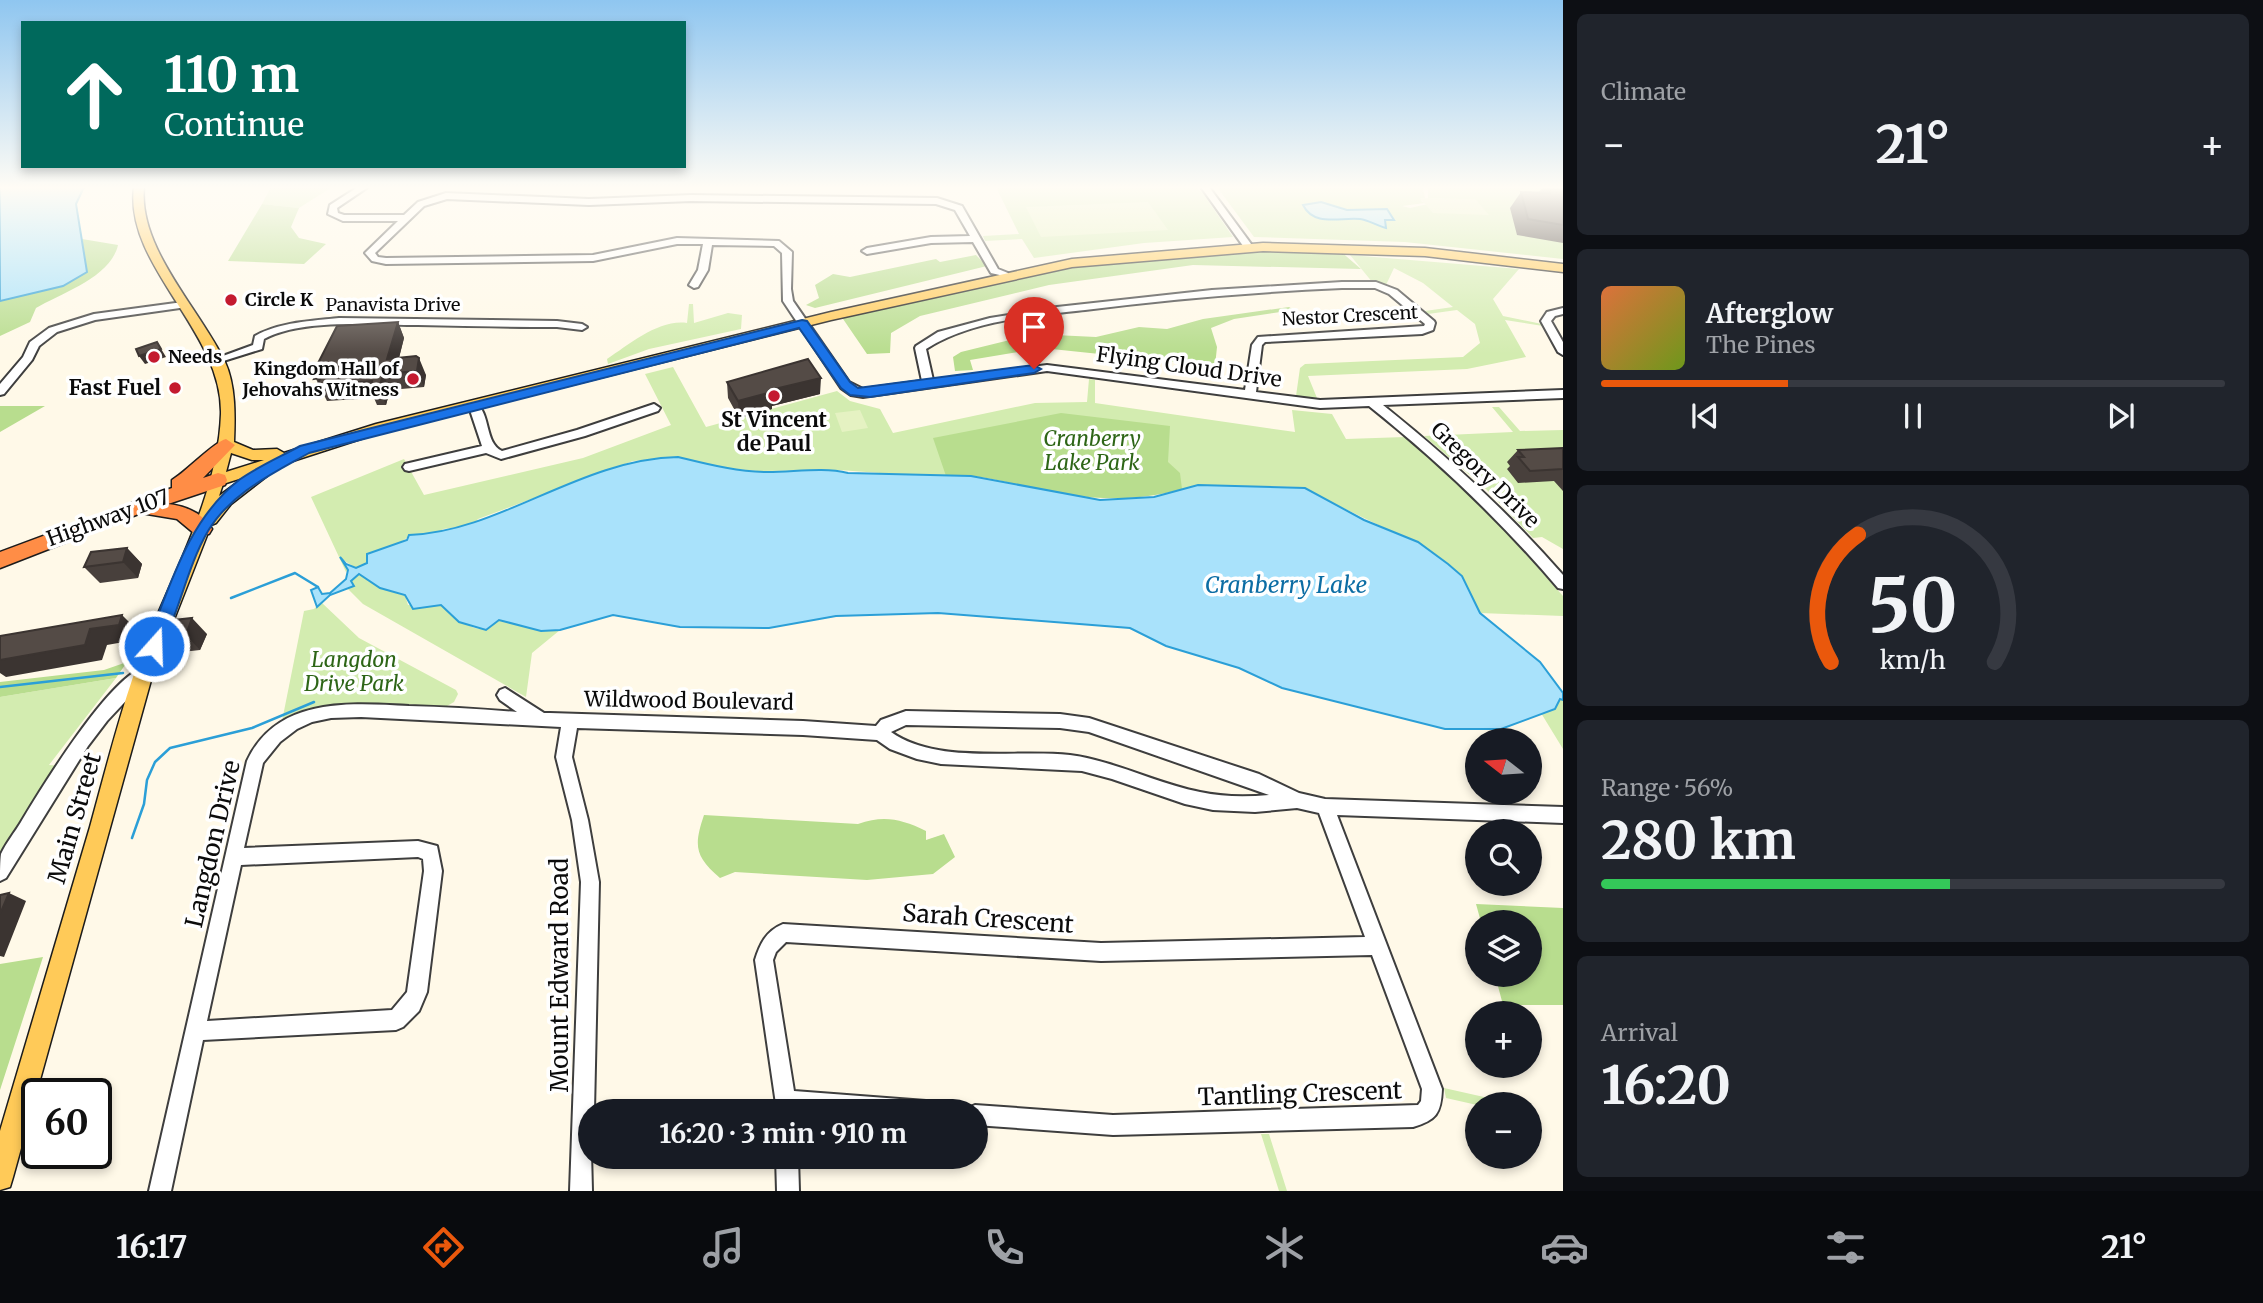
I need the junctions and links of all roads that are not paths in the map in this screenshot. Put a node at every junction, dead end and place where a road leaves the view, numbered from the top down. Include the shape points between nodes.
1 (149, 243) edge
2 (378, 243) edge
3 (664, 243) edge
4 (708, 243) edge
5 (772, 243) edge
6 (916, 243) edge
7 (976, 243) edge
8 (1245, 243) edge
9 (1249, 248) junction
10 (867, 251) dead end
11 (1563, 270) edge
12 (1005, 275) junction
13 (694, 285) dead end
14 (183, 305) junction
15 (1563, 311) edge
16 (802, 324) junction
17 (582, 327) dead end
18 (1563, 352) edge
19 (217, 360) junction
20 (928, 384) junction
21 (0, 391) edge
22 (1250, 394) junction
23 (1563, 394) edge
24 (1373, 403) junction
25 (475, 407) junction
26 (653, 408) dead end
27 (226, 445) junction
28 (489, 448) junction
29 (305, 450) junction
30 (409, 467) dead end
31 (218, 480) junction
32 (140, 506) junction
33 (202, 529) junction
34 (0, 560) edge
35 (1563, 584) edge
36 (144, 673) junction
37 (505, 695) dead end
38 (539, 718) junction
39 (570, 721) junction
40 (880, 733) junction
41 (1297, 800) junction
42 (1325, 807) junction
43 (1563, 815) edge
44 (235, 857) junction
45 (0, 872) edge
46 (1378, 946) junction
47 (197, 1031) junction
48 (785, 1099) edge
49 (988, 1116) edge
50 (787, 1169) edge
51 (0, 1177) edge
52 (160, 1191) edge
53 (581, 1191) edge
54 (788, 1191) edge

1 - 14 main road, Main Street
2 - 3 street via 372,258 386,261 584,258
4 - 13 street via 703,270
5 - 16 street via 787,252 787,296
6 - 10 street
7 - 12 street via 994,271
8 - 9 street
9 - 11 main road via 1473,257
9 - 12 main road via 1098,260
12 - 16 main road
14 - 19 main road, Main Street
14 - 21 street via 94,317 53,330 34,344
15 - 18 street via 1546,321
16 - 20 street, Flying Cloud Drive via 845,385 855,392
16 - 25 main road
17 - 19 street, Panavista Drive via 317,323 266,334 259,338 258,347
19 - 27 main road, Main Street via 228,405
20 - 22 street, Flying Cloud Drive via 1047,368
20 - 22 street, Nestor Crescent via 920,348 930,338 1002,319 1189,293 1376,285 1394,292 1430,323 1422,331 1262,339 1257,345
22 - 24 street, Flying Cloud Drive via 1309,403
23 - 24 street, Flying Cloud Drive
24 - 35 street, Gregory Drive via 1475,487
25 - 28 street
25 - 29 main road
26 - 28 street via 534,448 501,455
27 - 29 main road via 260,455
27 - 31 main road, Main Street
27 - 32 highway via 195,475
28 - 30 street
29 - 31 main road
29 - 33 main road via 247,482
31 - 32 highway, Highway 107
31 - 33 main road, Main Street
32 - 33 highway via 176,511
32 - 34 highway, Highway 107
33 - 36 main road, Main Street
36 - 45 street via 106,711
36 - 51 main road, Main Street
37 - 38 street, Wildwood Boulevard
38 - 39 street, Wildwood Boulevard
38 - 44 street, Langdon Drive via 348,710 301,720 270,740 255,761
39 - 40 street, Wildwood Boulevard via 779,725
39 - 53 street, Mount Edward Road via 564,757 590,882
40 - 41 street, Wildwood Boulevard via 888,742 916,754 1096,766 1213,802
40 - 41 street, Wildwood Boulevard via 906,718 1089,725 1259,782
41 - 42 street, Wildwood Boulevard
42 - 43 street, Wildwood Boulevard
42 - 46 street, Tantling Crescent
44 - 47 street, Langdon Drive
44 - 47 street via 431,852 433,871 417,992 396,1020
46 - 48 street, Sarah Crescent via 1101,952 783,933 769,946 764,960
46 - 49 street, Tantling Crescent via 1432,1089 1425,1113 1413,1117 1113,1125
47 - 52 street, Langdon Drive
50 - 54 street

